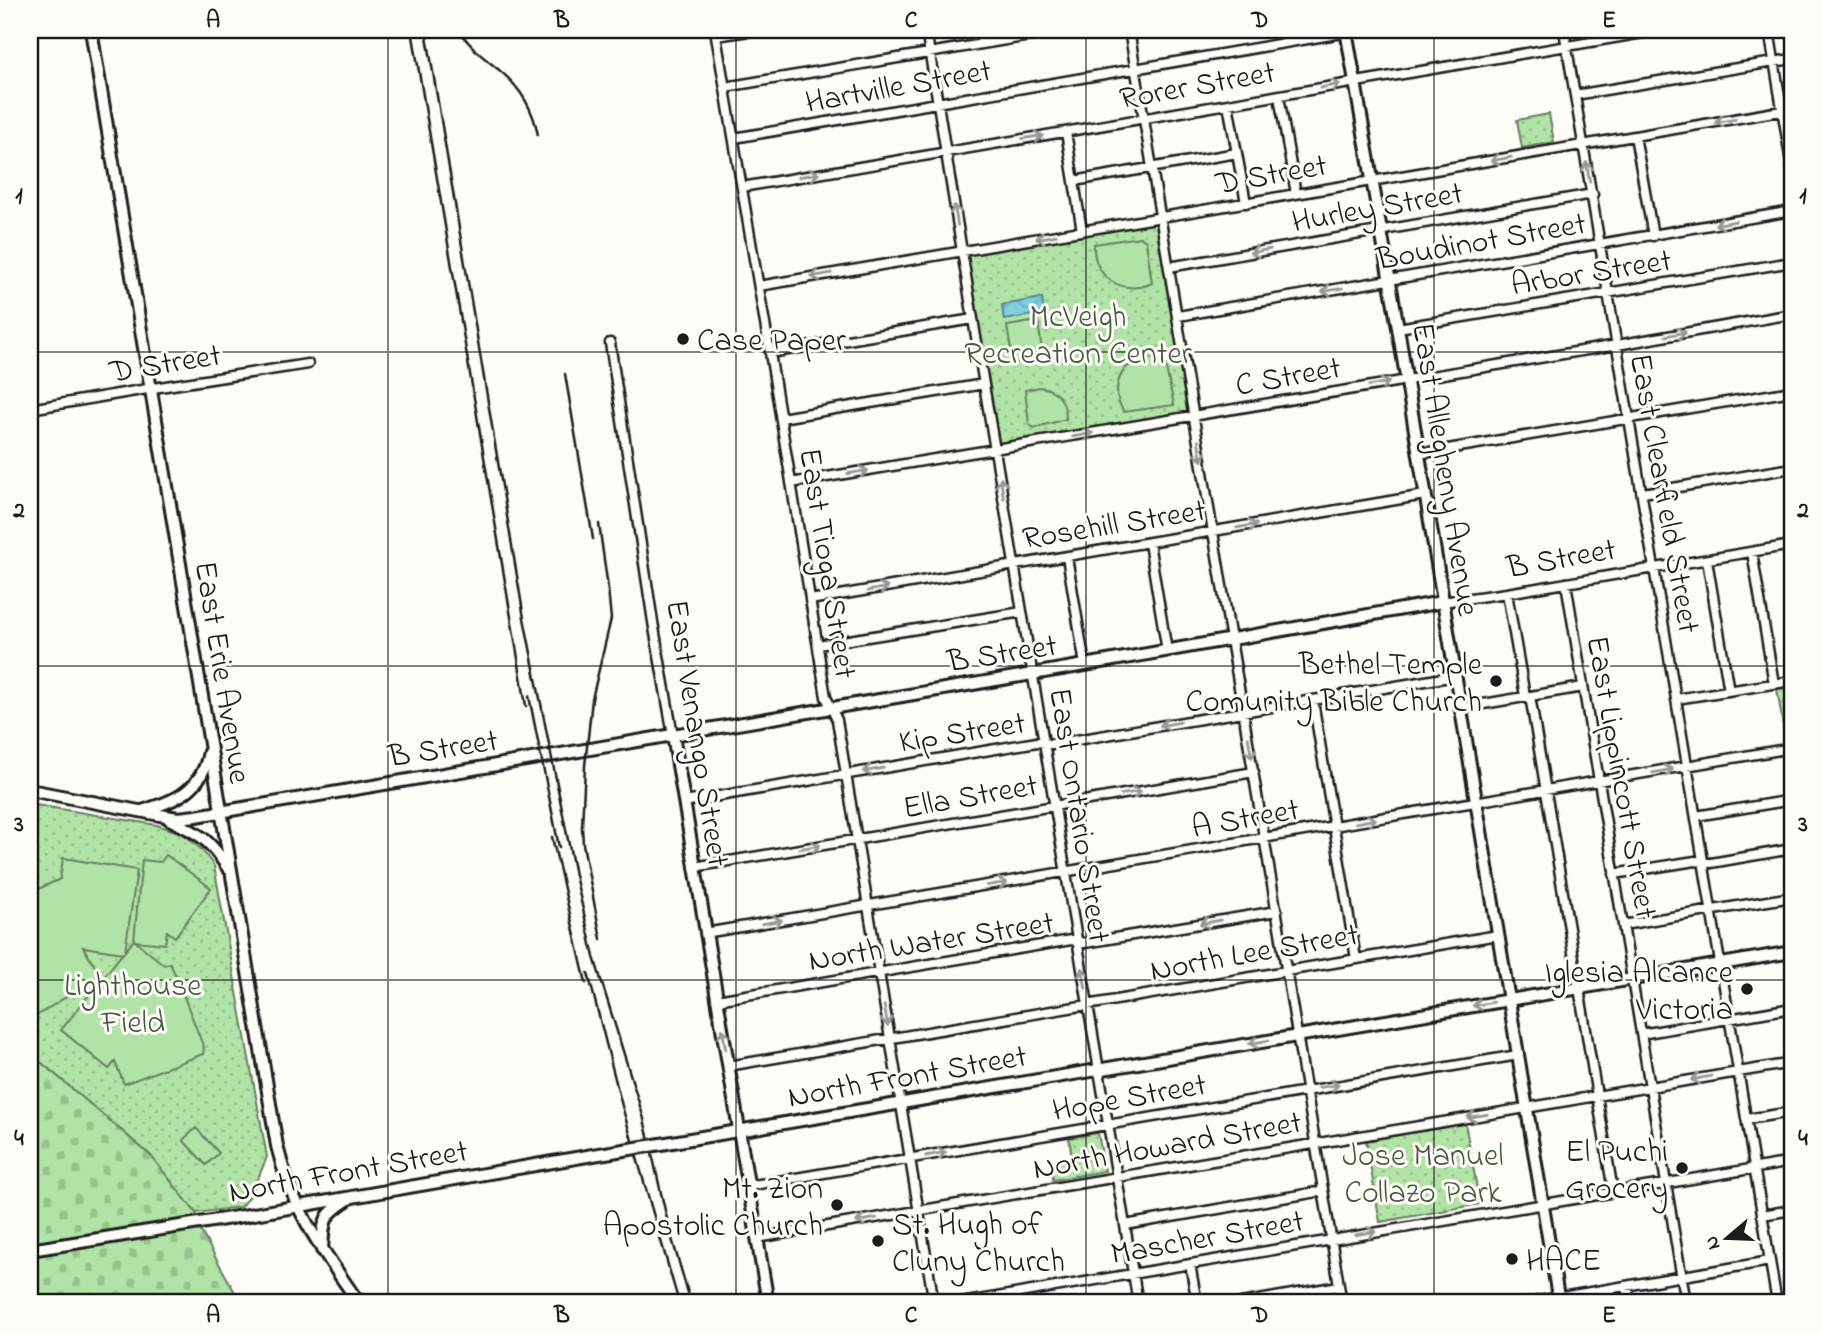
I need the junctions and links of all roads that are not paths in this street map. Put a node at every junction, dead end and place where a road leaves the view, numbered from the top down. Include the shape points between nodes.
1 (91, 30) edge
2 (756, 30) edge
3 (926, 30) edge
4 (979, 30) edge
5 (1066, 30) edge
6 (1129, 30) edge
7 (1360, 30) edge
8 (1564, 30) edge
9 (1661, 30) edge
10 (1769, 30) edge
11 (1346, 31) edge
12 (716, 33) edge
13 (1024, 33) edge
14 (982, 44) junction
15 (1567, 46) junction
16 (930, 53) junction
17 (1792, 59) edge
18 (1774, 62) junction
19 (1136, 69) junction
20 (1355, 81) junction
21 (725, 87) junction
22 (1576, 95) junction
23 (1279, 96) junction
24 (937, 103) junction
25 (1228, 104) junction
26 (1792, 109) edge
27 (1782, 111) junction
28 (1144, 118) junction
29 (1066, 132) junction
30 (1635, 136) junction
31 (734, 138) junction
32 (1584, 145) junction
33 (946, 152) junction
34 (1237, 153) junction
35 (1792, 163) edge
36 (1153, 167) junction
37 (1372, 180) junction
38 (1074, 181) junction
39 (741, 187) junction
40 (1296, 194) junction
41 (1592, 194) junction
42 (1246, 203) junction
43 (1792, 211) edge
44 (1161, 217) junction
45 (1380, 230) junction
46 (1082, 231) junction
47 (1653, 236) junction
48 (1601, 244) junction
49 (962, 251) junction
50 (1792, 262) edge
51 (1170, 267) junction
52 (1389, 280) junction
53 (759, 286) junction
54 (1609, 293) junction
55 (1792, 314) edge
56 (1178, 316) junction
57 (973, 319) junction
58 (1398, 328) junction
59 (610, 343) dead end
60 (1617, 345) junction
61 (770, 353) junction
62 (309, 364) dead end
63 (1406, 379) junction
64 (985, 384) junction
65 (150, 388) junction
66 (1792, 391) edge
67 (30, 410) edge
68 (1194, 416) junction
69 (781, 418) junction
70 (1630, 419) junction
71 (996, 449) junction
72 (1418, 454) junction
73 (1792, 468) edge
74 (791, 484) junction
75 (1643, 493) junction
76 (1425, 495) junction
77 (1214, 531) junction
78 (1149, 542) junction
79 (1792, 545) edge
80 (1752, 552) junction
81 (1067, 557) junction
82 (1707, 560) junction
83 (1015, 565) junction
84 (1654, 568) junction
85 (1566, 583) junction
86 (1507, 593) junction
87 (810, 600) junction
88 (1442, 602) junction
89 (1022, 612) junction
90 (1232, 640) junction
91 (818, 645) junction
92 (1167, 651) junction
93 (1085, 665) junction
94 (1033, 673) junction
95 (1455, 676) junction
96 (1792, 681) edge
97 (1774, 684) junction
98 (1583, 687) junction
99 (1728, 691) junction
100 (1527, 696) junction
101 (1676, 699) junction
102 (1312, 701) junction
103 (832, 707) junction
104 (1460, 708) junction
105 (1244, 712) junction
106 (673, 735) junction
107 (209, 739) junction
108 (1045, 743) junction
109 (1792, 748) edge
110 (1687, 766) junction
111 (1254, 772) junction
112 (845, 775) junction
113 (1598, 782) junction
114 (30, 790) edge
115 (1546, 791) junction
116 (1792, 800) edge
117 (684, 802) junction
118 (1476, 802) junction
119 (1055, 805) junction
120 (141, 811) junction
121 (221, 811) junction
122 (160, 815) junction
123 (1696, 816) junction
124 (1334, 827) junction
125 (856, 839) junction
126 (1265, 839) junction
127 (1792, 849) edge
128 (1703, 862) junction
129 (694, 867) junction
130 (1066, 872) junction
131 (1614, 874) junction
132 (233, 882) junction
133 (1792, 897) edge
134 (867, 905) junction
135 (1712, 910) junction
136 (1277, 911) junction
137 (1623, 925) junction
138 (705, 933) junction
139 (1498, 935) junction
140 (1078, 943) junction
141 (1792, 951) edge
142 (1356, 959) junction
143 (1720, 964) junction
144 (1287, 971) junction
145 (879, 973) junction
146 (1632, 979) junction
147 (1578, 988) junction
148 (1509, 999) junction
149 (717, 1000) junction
150 (1088, 1004) junction
151 (1792, 1008) edge
152 (1729, 1019) junction
153 (1641, 1034) junction
154 (1297, 1035) junction
155 (890, 1038) junction
156 (1518, 1055) junction
157 (1792, 1063) edge
158 (728, 1066) junction
159 (1100, 1069) junction
160 (1739, 1072) junction
161 (1650, 1087) junction
162 (1306, 1090) junction
163 (1597, 1096) junction
164 (900, 1103) junction
165 (1527, 1108) junction
166 (1792, 1112) edge
167 (1747, 1119) junction
168 (1109, 1124) junction
169 (739, 1130) junction
170 (1316, 1144) junction
171 (909, 1158) junction
172 (1792, 1161) edge
173 (1754, 1168) junction
174 (1117, 1178) junction
175 (1666, 1183) junction
176 (748, 1186) junction
177 (1323, 1191) junction
178 (1613, 1191) junction
179 (353, 1196) junction
180 (1543, 1203) junction
181 (296, 1206) junction
182 (1792, 1210) edge
183 (918, 1211) junction
184 (1762, 1215) junction
185 (1125, 1225) junction
186 (757, 1238) junction
187 (1331, 1239) junction
188 (30, 1250) edge
189 (322, 1250) junction
190 (1770, 1261) junction
191 (1190, 1264) junction
192 (1133, 1273) junction
193 (1681, 1277) junction
194 (1339, 1286) junction
195 (1627, 1286) junction
196 (1034, 1292) junction
197 (1559, 1301) edge
198 (359, 1303) edge
199 (768, 1303) edge
200 (934, 1303) edge
201 (961, 1303) edge
202 (1036, 1303) edge
203 (1138, 1303) edge
204 (1197, 1303) edge
205 (1241, 1303) edge
206 (1342, 1303) edge
207 (1527, 1303) edge
208 (1630, 1303) edge
209 (1686, 1303) edge
210 (1777, 1303) edge

1 - 65 main road, East Erie Avenue
2 - 12 street
3 - 16 street, East Ontario Street
4 - 14 street
5 - 13 street
6 - 19 street
7 - 11 street, Hartville Street
8 - 15 street, East Clearfield Street
9 - 15 street, Rorer Street
10 - 18 street
11 - 19 street, Hartville Street
11 - 20 main road, East Allegheny Avenue
12 - 21 street, East Tioga Street
13 - 14 street
14 - 16 street
15 - 20 street, Rorer Street
15 - 22 street, East Clearfield Street
16 - 21 street
16 - 24 street, East Ontario Street
17 - 18 street
18 - 22 street
18 - 27 street
19 - 24 street, Hartville Street
19 - 28 street
23 -> 20 street, Rorer Street
20 - 37 main road, East Allegheny Avenue
21 - 31 street, East Tioga Street
22 - 32 street, East Clearfield Street
23 - 25 street, Rorer Street
23 - 40 street
24 - 31 street, Hartville Street
24 - 33 street, East Ontario Street
25 - 28 street, Rorer Street
25 - 34 street
26 - 27 street, D Street
27 -> 30 street, D Street
27 - 35 street
28 - 29 street, Rorer Street
28 - 36 street
33 -> 29 street, Rorer Street
29 - 38 street
30 - 32 street, D Street
30 - 47 street
31 - 39 street, East Tioga Street
32 -> 37 street, D Street
41 -> 32 street, East Clearfield Street
39 -> 33 street, Rorer Street
49 -> 33 street, East Ontario Street
34 - 36 street
34 - 42 street
36 - 38 street
36 - 44 street
37 - 40 street, D Street
37 - 45 main road, East Allegheny Avenue
38 - 46 street
39 - 53 street, East Tioga Street
40 - 42 street, D Street
41 - 45 street, Hurley Street
41 - 48 street, East Clearfield Street
42 - 44 street, D Street
43 -> 47 street, Boudinot Street
44 - 46 street, D Street
44 - 51 street
45 -> 51 street, Hurley Street
45 - 52 main road, East Allegheny Avenue
46 -> 49 street, D Street
47 - 48 street, Boudinot Street
48 - 52 street, Boudinot Street
48 - 54 street, East Clearfield Street
49 -> 53 street, D Street
49 - 57 street, East Ontario Street
50 - 54 street, Arbor Street
51 - 56 street
52 -> 56 street, Boudinot Street
52 - 58 main road, East Allegheny Avenue
53 - 61 street, East Tioga Street
54 - 58 street, Arbor Street
54 - 60 street, East Clearfield Street
60 -> 55 street, C Street
56 - 68 street
57 - 61 street
57 - 64 street, East Ontario Street
58 - 63 main road, East Allegheny Avenue
59 - 106 street, East Venango Street
60 - 63 street, C Street
60 - 70 street, East Clearfield Street
61 - 69 street, East Tioga Street
62 - 65 street, D Street
68 -> 63 street, C Street
63 - 72 main road, East Allegheny Avenue
64 - 69 street
64 - 71 street, East Ontario Street
65 - 67 street, D Street
65 - 107 main road, East Erie Avenue
66 - 70 street
71 -> 68 street, C Street
68 -> 77 street
69 - 74 street, East Tioga Street
70 - 72 street
70 - 75 street, East Clearfield Street
74 -> 71 street, C Street
83 -> 71 street, East Ontario Street
72 - 76 main road, East Allegheny Avenue
73 - 75 street
74 - 87 street, East Tioga Street
75 - 84 street, East Clearfield Street
77 -> 76 street, Rosehill Street
76 - 88 main road, East Allegheny Avenue
77 - 78 street, Rosehill Street
77 - 90 street
78 - 81 street, Rosehill Street
78 - 92 street
79 - 80 street, B Street
80 - 82 street, B Street
80 - 97 street
81 - 83 street, Rosehill Street
81 - 93 street
82 - 84 street, B Street
82 - 99 street
87 -> 83 street, Rosehill Street
83 - 89 street, East Ontario Street
84 - 85 street, B Street
84 - 101 street, East Clearfield Street
85 - 86 street, B Street
85 - 98 street, East Lippincott Street
86 - 88 street, B Street
86 - 100 street
87 - 91 street, East Tioga Street
88 - 90 main road, B Street
88 - 95 main road, East Allegheny Avenue
89 - 91 street
89 - 94 street, East Ontario Street
90 - 92 main road, B Street
90 - 105 street
91 - 103 street, East Tioga Street via 826,697
92 - 93 main road, B Street
93 - 94 main road, B Street
94 - 103 main road, B Street
94 - 108 street, East Ontario Street
95 - 102 street, Kip Street
95 - 104 main road, East Allegheny Avenue
96 - 97 street
97 - 99 street
98 - 100 street
98 - 113 street, East Lippincott Street
99 - 101 street
100 - 104 street
100 - 115 street
101 - 110 street, East Clearfield Street
102 - 105 street, Kip Street
102 - 124 street
103 - 106 main road, B Street
103 - 112 street, East Tioga Street
104 - 118 main road, East Allegheny Avenue
105 -> 108 street, Kip Street
105 -> 111 street
106 - 117 main road, East Venango Street
106 - 121 main road, B Street
107 - 120 main road via 204,770 190,789
107 - 121 main road, East Erie Avenue
108 -> 112 street, Kip Street
108 - 119 street, East Ontario Street
109 - 110 street, A Street
113 -> 110 street, A Street
110 - 123 street, East Clearfield Street
119 -> 111 street, Ella Street
111 - 126 street
112 - 117 street, Kip Street
112 - 125 street, East Tioga Street
113 - 115 street, A Street
113 - 131 street, East Lippincott Street
114 - 120 main road
115 - 118 street, A Street
115 - 147 street
116 - 123 street
117 - 129 main road, East Venango Street
124 -> 118 street, A Street
118 - 139 main road, East Allegheny Avenue
119 - 125 street, Ella Street
119 - 130 street, East Ontario Street
120 - 122 main road
121 - 122 main road, B Street via 178,818
121 - 132 main road, East Erie Avenue
122 - 132 main road via 207,840
123 - 128 street, East Clearfield Street
124 - 126 street, A Street
124 - 142 street
129 -> 125 street, Ella Street
125 - 134 street, East Tioga Street
126 - 130 street, A Street
126 - 136 street
127 - 128 street
128 - 131 street
128 - 135 street, East Clearfield Street
129 - 138 main road, East Venango Street
134 -> 130 street, A Street
130 - 140 street, East Ontario Street
131 - 137 street, East Lippincott Street
132 - 181 main road, East Erie Avenue via 277,1146
133 - 135 street
138 -> 134 street, A Street
134 - 145 street, East Tioga Street
135 - 137 street
135 - 143 street, East Clearfield Street
136 -> 140 street, North Water Street
136 - 144 street
137 - 146 street, East Lippincott Street
138 - 149 main road, East Venango Street
139 - 142 street, North Lee Street
139 - 148 main road, East Allegheny Avenue
140 - 145 street, North Water Street via 1071,940
150 -> 140 street, East Ontario Street
141 - 143 main road, North Front Street
142 - 144 street, North Lee Street
143 - 146 main road, North Front Street
143 - 152 street, East Clearfield Street
144 - 150 street, North Lee Street
144 - 154 street
145 - 149 street, North Water Street
145 -> 155 street, East Tioga Street
146 - 147 main road, North Front Street
146 - 153 street, East Lippincott Street
147 - 148 main road, North Front Street
147 - 163 street
148 -> 154 main road, North Front Street
148 - 156 main road, East Allegheny Avenue
158 -> 149 main road, East Venango Street
150 - 155 street, North Lee Street
150 - 159 street, East Ontario Street
151 - 152 street
152 - 153 street
152 - 160 street, East Clearfield Street
153 - 161 street, East Lippincott Street
154 -> 159 main road, North Front Street
154 - 162 street
155 - 158 street, North Lee Street
155 - 164 street, East Tioga Street
162 -> 156 street, Hope Street
156 - 165 main road, East Allegheny Avenue
157 - 160 street, North Howard Street
158 - 169 main road, East Venango Street
159 - 164 main road, North Front Street
159 - 168 street, East Ontario Street
160 -> 161 street, North Howard Street
160 - 167 street, East Clearfield Street
161 - 163 street, North Howard Street
161 - 175 street, East Lippincott Street
162 - 168 street, Hope Street
162 - 170 street
163 - 165 street, North Howard Street
163 - 178 street
164 - 169 main road, North Front Street
164 - 171 street, East Tioga Street
165 -> 170 street, North Howard Street
165 - 180 main road, East Allegheny Avenue
166 - 167 street
167 - 173 street, East Clearfield Street
171 -> 168 street, Hope Street
168 - 174 street, East Ontario Street
169 - 176 main road, East Venango Street
169 - 179 main road, North Front Street, bridge
170 - 174 street, North Howard Street
170 - 177 street
171 - 176 street, Hope Street
171 - 183 street, East Tioga Street
172 - 173 street, Mascher Street
173 - 175 street, Mascher Street
173 - 184 street, East Clearfield Street
174 - 183 street, North Howard Street
174 - 185 street, East Ontario Street
175 - 178 street, Mascher Street
175 - 193 street, East Lippincott Street
176 - 186 main road, East Venango Street
177 - 185 street
177 - 187 street
178 - 180 street, Mascher Street
179 - 181 main road, North Front Street
179 - 189 main road via 327,1216
187 -> 180 street, Mascher Street
180 - 197 main road, East Allegheny Avenue
181 - 188 main road, North Front Street
181 - 189 main road, East Erie Avenue
182 - 184 street
183 -> 186 street, North Howard Street
183 - 200 street, East Tioga Street
184 - 190 street, East Clearfield Street
185 - 192 street, East Ontario Street
186 - 199 main road, East Venango Street
187 - 191 street, Mascher Street
187 - 194 street
189 - 198 main road, East Erie Avenue
190 - 193 street
190 - 210 street, East Clearfield Street
191 - 192 street, Mascher Street
191 - 204 street
192 - 196 street, Mascher Street
192 - 203 street, East Ontario Street
193 - 195 street
193 - 209 street, East Lippincott Street
194 - 205 street
194 - 206 street
195 - 197 street
195 - 208 street
196 - 201 street, Mascher Street
196 - 202 street
197 - 207 street

